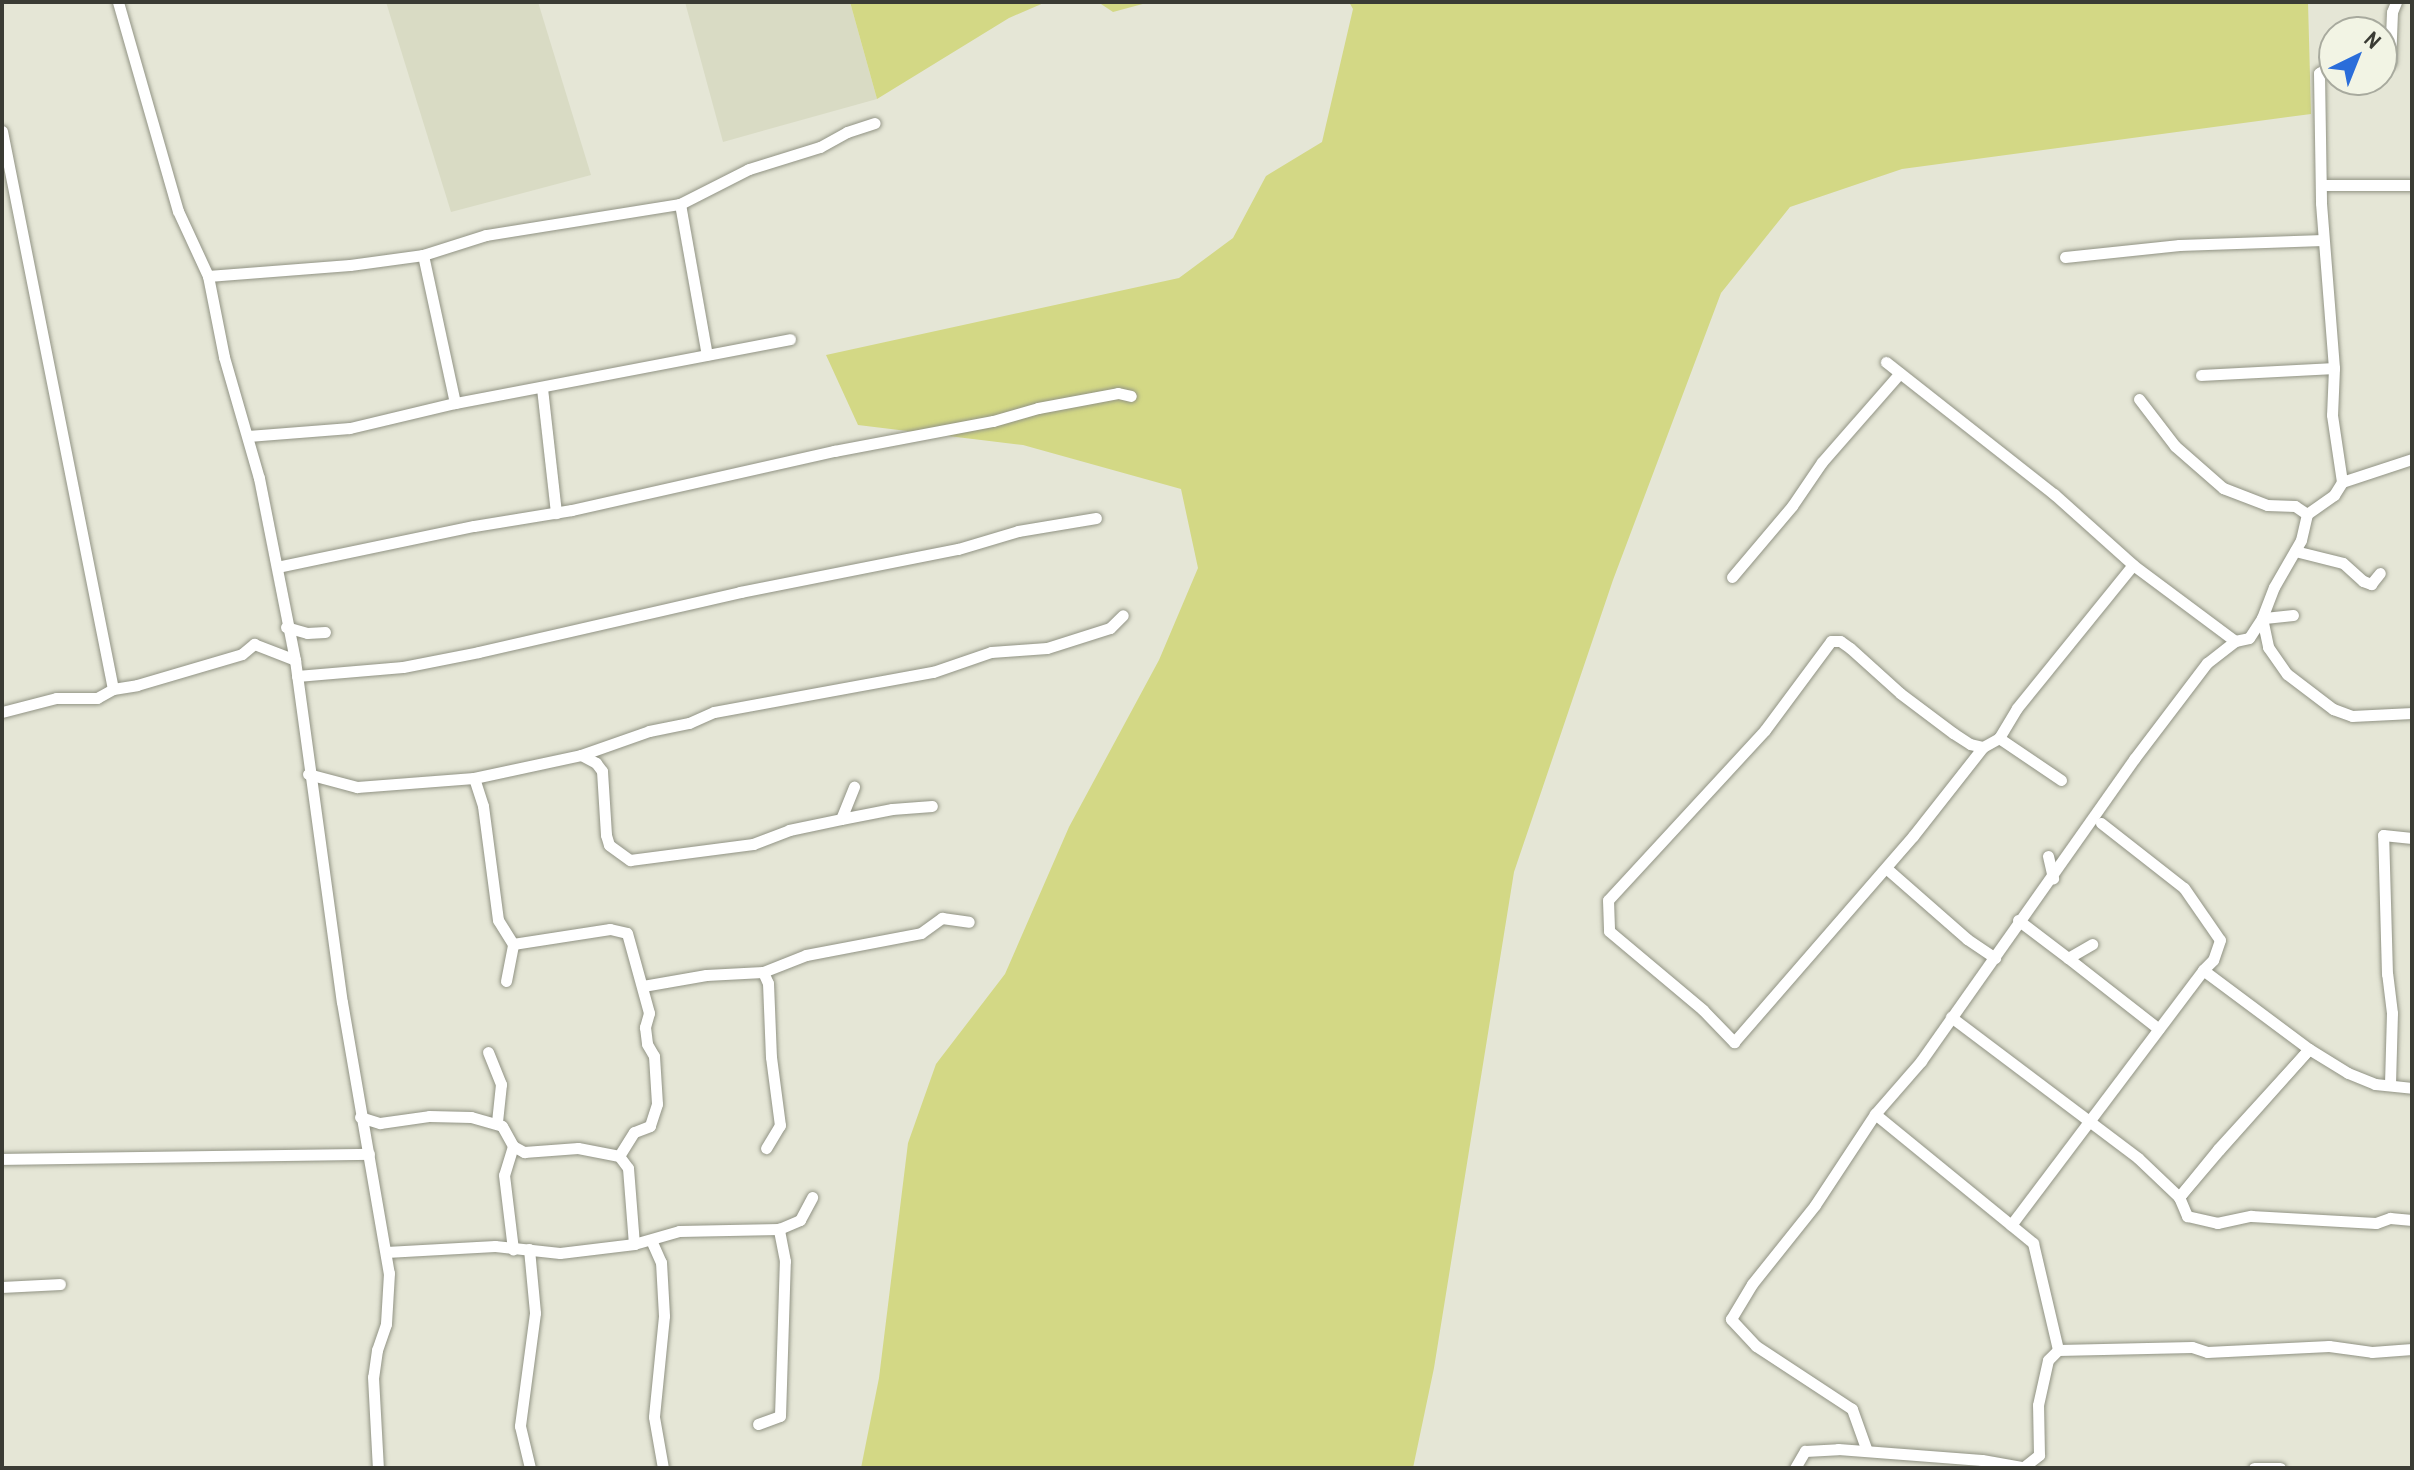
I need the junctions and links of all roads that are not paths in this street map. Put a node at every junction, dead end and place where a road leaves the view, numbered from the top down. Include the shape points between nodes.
1 (118, 2) edge
2 (2320, 96) edge
3 (875, 123) dead end
4 (2, 131) edge
5 (2322, 185) junction
6 (2412, 185) edge
7 (680, 204) junction
8 (2323, 240) junction
9 (423, 255) junction
10 (2065, 257) dead end
11 (208, 276) junction
12 (790, 339) dead end
13 (707, 355) junction
14 (1886, 362) dead end
15 (2334, 368) junction
16 (1900, 373) junction
17 (2201, 375) dead end
18 (542, 388) junction
19 (1131, 396) dead end
20 (2139, 399) dead end
21 (455, 403) junction
22 (248, 436) junction
23 (2412, 459) edge
24 (2342, 482) junction
25 (556, 513) junction
26 (2307, 514) junction
27 (1096, 518) dead end
28 (2295, 551) junction
29 (2133, 565) junction
30 (277, 567) junction
31 (2380, 573) dead end
32 (1732, 577) dead end
33 (1123, 615) dead end
34 (2293, 615) dead end
35 (2262, 618) junction
36 (286, 627) junction
37 (325, 632) dead end
38 (2249, 638) junction
39 (2235, 641) junction
40 (2268, 647) junction
41 (295, 660) junction
42 (297, 676) junction
43 (113, 689) junction
44 (2, 712) edge
45 (2412, 713) edge
46 (1999, 738) junction
47 (1983, 747) junction
48 (581, 755) junction
49 (308, 774) junction
50 (474, 778) junction
51 (2061, 780) dead end
52 (854, 786) dead end
53 (932, 806) dead end
54 (841, 819) junction
55 (2101, 823) dead end
56 (2412, 838) edge
57 (2048, 856) dead end
58 (1886, 868) junction
59 (2053, 878) junction
60 (2018, 920) junction
61 (969, 922) dead end
62 (513, 944) junction
63 (2092, 944) dead end
64 (1995, 958) junction
65 (2068, 958) junction
66 (2203, 970) junction
67 (763, 972) junction
68 (506, 981) dead end
69 (643, 986) junction
70 (1951, 1017) junction
71 (2159, 1029) junction
72 (2309, 1049) junction
73 (488, 1052) dead end
74 (2390, 1084) junction
75 (2412, 1088) edge
76 (1875, 1114) junction
77 (360, 1117) junction
78 (2090, 1120) junction
79 (497, 1122) junction
80 (513, 1146) junction
81 (766, 1148) dead end
82 (369, 1154) junction
83 (619, 1156) junction
84 (2, 1159) edge
85 (812, 1197) dead end
86 (2179, 1197) junction
87 (2412, 1220) edge
88 (2011, 1225) junction
89 (779, 1229) junction
90 (651, 1240) junction
91 (634, 1244) junction
92 (513, 1249) junction
93 (529, 1249) junction
94 (386, 1252) junction
95 (60, 1284) dead end
96 (2, 1287) edge
97 (2412, 1349) edge
98 (2058, 1350) junction
99 (758, 1424) dead end
100 (1867, 1451) junction
101 (2027, 1467) edge
102 (378, 1468) edge
103 (530, 1468) edge
104 (663, 1468) edge
105 (1795, 1468) edge
106 (2254, 1468) edge
107 (2280, 1468) edge

1 - 11 street via 178,211
2 - 5 street
3 - 7 street via 749,169
4 - 43 street
5 - 6 street
5 - 8 street
7 - 9 street via 486,235
7 - 13 street
8 - 10 street via 2179,245
8 - 15 street
9 - 11 street
9 - 21 street
11 - 22 street via 224,357
12 - 13 street
13 - 18 street
14 - 16 street
15 - 17 street
15 - 24 street via 2332,415
16 - 29 street via 2054,494
16 - 32 street
18 - 21 street
18 - 25 street
19 - 25 street via 1118,393 1038,408
20 - 26 street via 2175,446 2223,488 2267,505 2295,506
21 - 22 street via 350,428
22 - 30 street
23 - 24 street
24 - 26 street via 2334,495
25 - 30 street
26 - 28 street
27 - 42 street via 479,652 403,667
28 - 31 street via 2343,563 2371,584
28 - 35 street
29 - 39 street
29 - 46 street via 2017,708
30 - 36 street
33 - 48 street via 1110,628 1047,648 991,652 933,672 714,712
34 - 35 street
35 - 38 street
35 - 40 street
36 - 37 street
36 - 41 street
38 - 39 street
38 - 40 street
39 - 59 street via 2207,663
40 - 45 street via 2287,674 2333,709 2352,716
41 - 42 street
41 - 43 street via 254,644 242,654
42 - 49 street
43 - 44 street via 97,698 56,698
46 - 47 street
46 - 51 street
47 - 58 street
47 - 58 street via 1953,733 1850,648 1831,641 1765,730 1608,900 1609,931 1734,1042
48 - 50 street
48 - 54 street via 602,771 609,845 630,860 753,844
49 - 50 street via 357,787
49 - 77 street
50 - 62 street via 483,806 498,920
52 - 54 street
53 - 54 street
55 - 66 street via 2184,888 2220,940
56 - 74 street via 2383,835
57 - 59 street
58 - 64 street
59 - 60 street
60 - 64 street
60 - 65 street
61 - 67 street via 942,918 921,933 806,955
62 - 68 street
62 - 69 street via 621,930 627,933
63 - 65 street
64 - 70 street
65 - 71 street
66 - 71 street
66 - 72 street
67 - 69 street
67 - 81 street via 780,1125
69 - 83 street via 657,1104 650,1126 634,1132
70 - 76 street
70 - 78 street
71 - 78 street
72 - 74 street via 2348,1073
72 - 86 street
73 - 79 street via 501,1084
74 - 75 street
76 - 88 street
76 - 100 street via 1731,1319 1756,1346 1852,1409
77 - 79 street via 380,1123 457,1115
77 - 82 street
78 - 86 street
78 - 88 street
79 - 80 street
80 - 83 street via 524,1152 578,1148
80 - 92 street via 504,1175
82 - 84 street
82 - 94 street
83 - 91 street via 628,1168
85 - 89 street via 800,1220
86 - 87 street via 2187,1216 2217,1223 2251,1216
88 - 98 street via 2037,1249
89 - 90 street via 679,1231
89 - 99 street via 785,1261 780,1416
90 - 91 street
90 - 104 street via 661,1262 661,1373 654,1417
91 - 93 street via 560,1253
92 - 93 street
92 - 94 street
93 - 103 street via 535,1313 520,1426
94 - 102 street via 386,1324 373,1377
95 - 96 street
97 - 98 street
98 - 101 street via 2048,1360 2038,1405 2039,1455
100 - 101 street
100 - 105 street via 1805,1451
106 - 107 street

